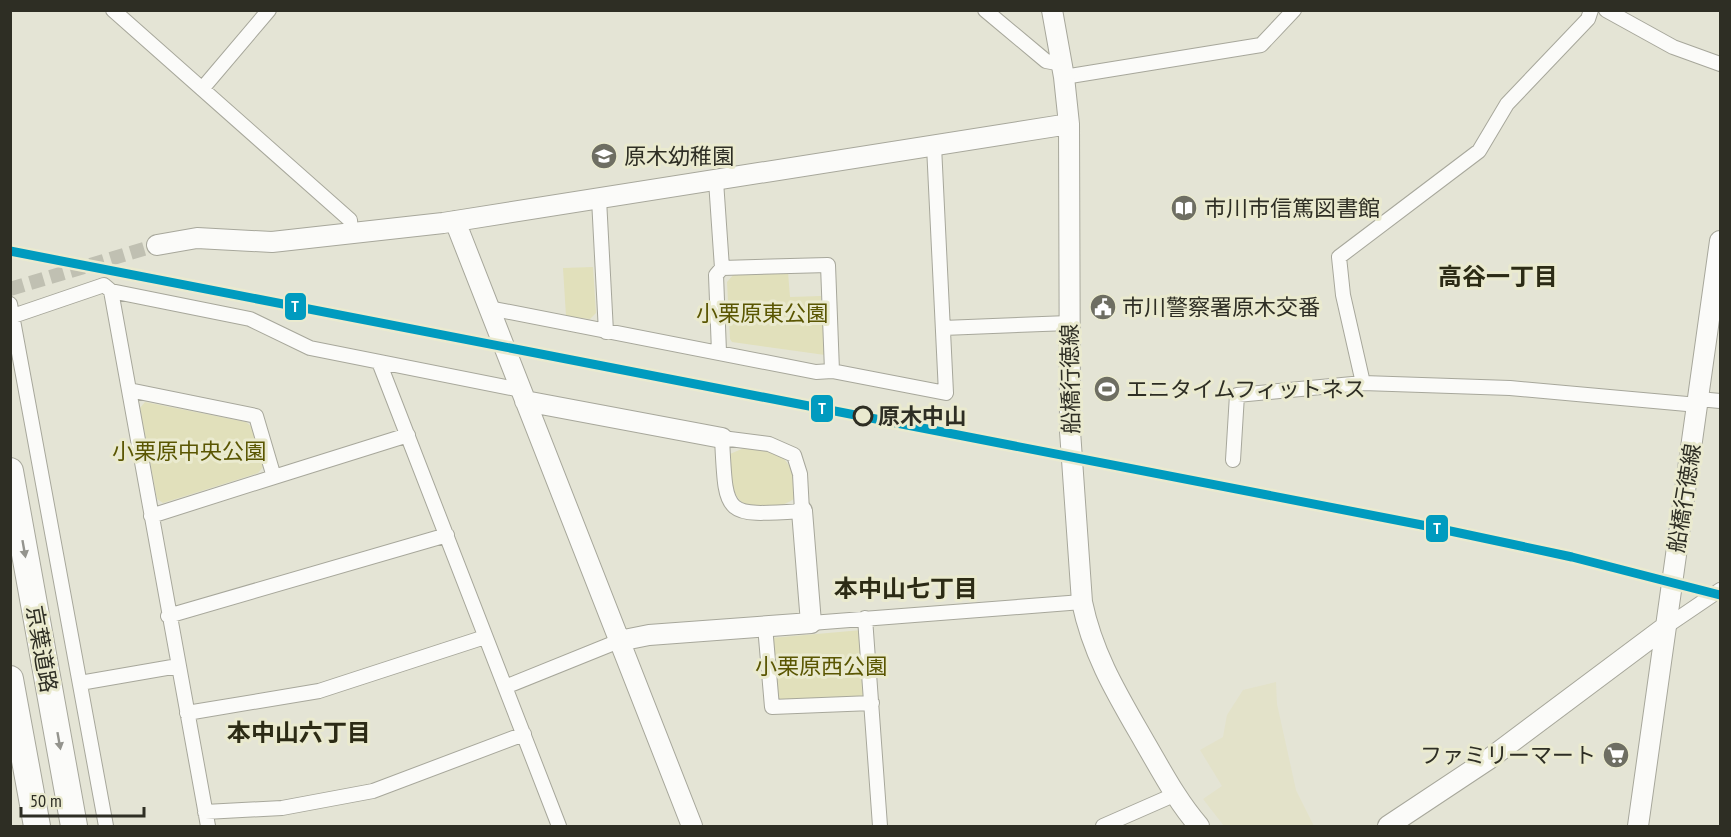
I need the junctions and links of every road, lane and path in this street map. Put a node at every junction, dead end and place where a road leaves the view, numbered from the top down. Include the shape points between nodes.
1 (113, 10) edge
2 (269, 10) edge
3 (985, 10) edge
4 (1052, 10) edge
5 (1294, 10) edge
6 (1591, 10) edge
7 (1606, 10) edge
8 (1720, 64) edge
9 (1063, 70) junction
10 (202, 89) junction
11 (1069, 124) junction
12 (934, 146) junction
13 (716, 182) junction
14 (599, 200) junction
15 (455, 221) junction
16 (351, 233) junction
17 (1720, 241) edge
18 (157, 244) tunnel mouth
19 (722, 268) junction
20 (111, 291) junction
21 (489, 308) junction
22 (12, 310) edge
23 (1069, 323) junction
24 (943, 328) junction
25 (606, 332) junction
26 (719, 352) junction
27 (379, 362) junction
28 (832, 371) junction
29 (1363, 383) junction
30 (129, 390) junction
31 (523, 396) junction
32 (1720, 401) edge
33 (1699, 402) junction
34 (408, 435) junction
35 (722, 438) junction
36 (1233, 460) dead end
37 (10, 471) edge
38 (274, 477) junction
39 (802, 511) junction
40 (151, 516) junction
41 (447, 535) junction
42 (1720, 590) edge
43 (1082, 602) junction
44 (168, 616) junction
45 (865, 618) junction
46 (811, 622) junction
47 (765, 626) junction
48 (1664, 628) junction
49 (485, 637) junction
50 (619, 641) junction
51 (178, 666) junction
52 (10, 679) edge
53 (80, 683) junction
54 (505, 687) junction
55 (872, 703) junction
56 (187, 713) junction
57 (524, 734) junction
58 (1176, 795) junction
59 (206, 812) junction
60 (37, 826) edge
61 (74, 826) edge
62 (106, 826) edge
63 (208, 826) edge
64 (560, 826) edge
65 (692, 826) edge
66 (880, 826) edge
67 (1103, 826) edge
68 (1199, 826) edge
69 (1388, 826) edge
70 (1638, 826) edge

1 - 10 street
2 - 10 street
3 - 9 street via 1046,61
4 - 9 street, 船橋行徳線
5 - 9 street via 1262,45
6 - 29 street via 1588,19 1507,104 1479,151 1339,257 1343,295
7 - 8 street via 1673,47
9 - 11 street, 船橋行徳線
10 - 16 street via 350,220
11 - 12 street
11 - 23 street, 船橋行徳線
12 - 13 street
12 - 24 street
13 - 14 street
13 - 19 street
14 - 15 street
14 - 25 street
15 - 16 street
15 - 21 street
16 - 18 street via 272,242 197,238
17 - 33 street, 船橋行徳線
19 - 26 street via 716,275
19 - 28 street via 828,265
20 - 22 street via 104,285
20 - 27 street via 250,320 310,348
20 - 30 street
21 - 25 street
21 - 31 street
22 - 53 street
23 - 24 street
23 - 43 street, 船橋行徳線 via 1070,431
24 - 28 street via 946,393
25 - 26 street
26 - 28 street via 816,372
27 - 31 street
27 - 34 street
29 - 33 street via 1510,388
29 - 36 street via 1237,395
30 - 38 street via 256,416
30 - 40 street
31 - 35 street
31 - 50 street
32 - 33 street
33 - 48 street, 船橋行徳線
34 - 38 street
34 - 41 street
35 - 39 street via 769,444 794,455 800,474
35 - 39 street via 724,488 732,504 749,514
37 -> 61 highway, 京葉道路
38 - 40 street
39 - 46 street
40 - 44 street
41 - 44 street
41 - 49 street
42 - 48 street
43 - 45 street
43 - 58 street, 船橋行徳線 via 1102,667
44 - 51 street
45 - 46 street
45 - 55 street
46 - 47 street
47 - 50 street
47 - 55 street via 772,707
48 - 69 street via 1489,759
48 - 70 street, 船橋行徳線
49 - 54 street
49 - 56 street via 319,691
50 - 54 street
50 - 65 street
51 - 53 street
51 - 56 street
52 - 60 highway, 京葉道路
53 - 62 street
54 - 57 street
55 - 66 street
56 - 59 street
57 - 59 street via 373,791 282,808
57 - 64 street
58 - 67 street
58 - 68 street, 船橋行徳線
59 - 63 street

